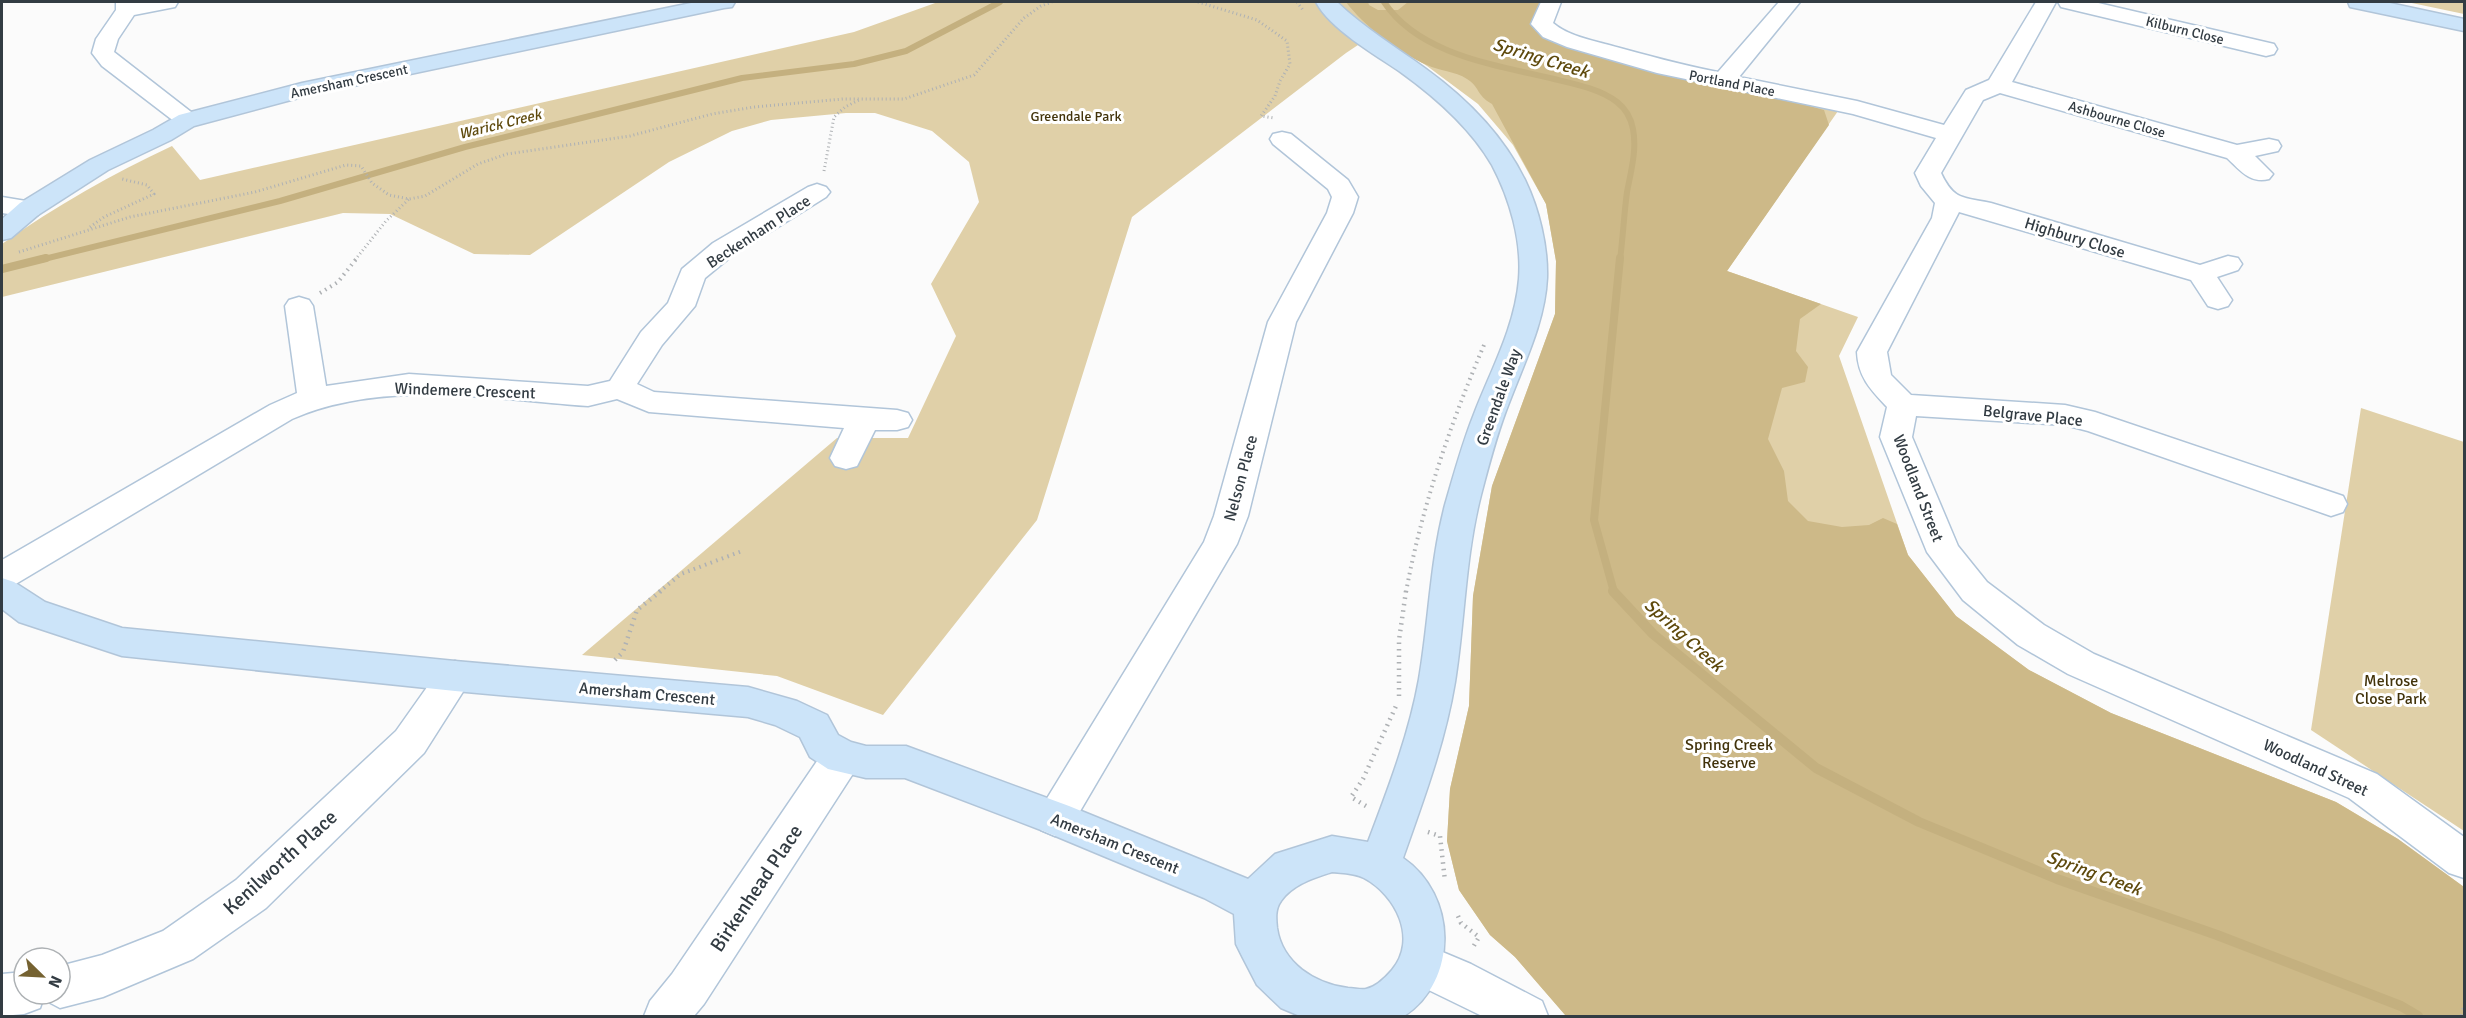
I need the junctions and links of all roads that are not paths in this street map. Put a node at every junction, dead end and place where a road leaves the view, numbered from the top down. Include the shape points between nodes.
1 (167, 2) edge
2 (724, 2) edge
3 (1326, 2) edge
4 (1551, 2) edge
5 (1790, 2) edge
6 (2046, 2) edge
7 (2069, 2) edge
8 (2358, 2) edge
9 (127, 6) edge
10 (2464, 25) edge
11 (2286, 55) dead end
12 (1724, 80) junction
13 (1998, 85) junction
14 (187, 120) junction
15 (1950, 135) junction
16 (1282, 139) road end
17 (2269, 146) dead end
18 (2236, 153) junction
19 (2260, 174) dead end
20 (817, 192) road end
21 (1948, 202) junction
22 (2, 205) edge
23 (29, 209) junction
24 (2, 232) edge
25 (2228, 264) dead end
26 (2201, 274) junction
27 (2218, 300) dead end
28 (299, 306) road end
29 (620, 388) junction
30 (314, 398) junction
31 (1903, 405) junction
32 (864, 419) junction
33 (897, 420) dead end
34 (846, 458) dead end
35 (2331, 504) dead end
36 (2, 576) edge
37 (2, 591) edge
38 (455, 676) junction
39 (842, 757) junction
40 (1055, 818) junction
41 (2464, 860) edge
42 (1380, 865) junction
43 (1258, 905) junction
44 (1421, 964) junction
45 (72, 984) edge
46 (1289, 1009) edge
47 (666, 1017) edge
48 (1526, 1017) edge

1 - 9 street
2 - 14 street, Amersham Crescent via 302,90
3 - 42 street, Greendale Way via 1360,34 1419,75 1464,113 1497,156 1526,213 1533,277 1524,326 1488,418 1457,522 1437,679 1425,737
4 - 12 street, Portland Place via 1542,24 1551,32 1665,68
5 - 12 street
6 - 13 street
7 - 11 street, Kilburn Close
8 - 10 street
9 - 14 street via 103,53
12 - 15 street, Portland Place via 1857,108
13 - 15 street via 1974,95
13 - 18 street, Ashbourne Close
14 - 23 street, Amersham Crescent via 86,173
15 - 21 street via 1928,173
16 - 40 street, Nelson Place via 1339,185 1345,197 1340,213 1282,322 1231,516 1220,544
17 - 18 street, Ashbourne Close
18 - 19 street, Ashbourne Close
20 - 29 street, Beckenham Place via 723,249 692,275 681,306 651,339
21 - 26 street, Highbury Close
21 - 31 street via 1945,218 1872,352 1872,370
22 - 23 street
23 - 24 street, Amersham Crescent
25 - 26 street
26 - 27 street
28 - 30 street
29 - 30 street, Windemere Crescent via 588,396 409,384
29 - 32 street via 649,402
30 - 36 street, Windemere Crescent via 281,412
31 - 35 street, Belgrave Place via 2065,415 2095,422 2225,478
31 - 41 street, Woodland Street via 1896,438 1944,552 1975,591 2031,635 2081,664 2363,786
32 - 33 street
32 - 34 street
37 - 38 street, Amersham Crescent via 32,612 122,642
38 - 39 street, Amersham Crescent via 748,702 814,726 824,746
38 - 45 street, Kenilworth Place via 410,742 250,894 178,945 103,976
39 - 40 street, Amersham Crescent via 866,762 906,762
39 - 47 street, Birkenhead Place
40 - 43 street, Amersham Crescent via 1219,885
42 - 43 street via 1357,856 1332,854 1308,858 1269,885
42 - 44 street via 1414,897 1423,919 1426,942
43 - 46 street via 1254,931 1258,958
44 - 46 street via 1407,988 1383,1006 1354,1014
44 - 48 street

